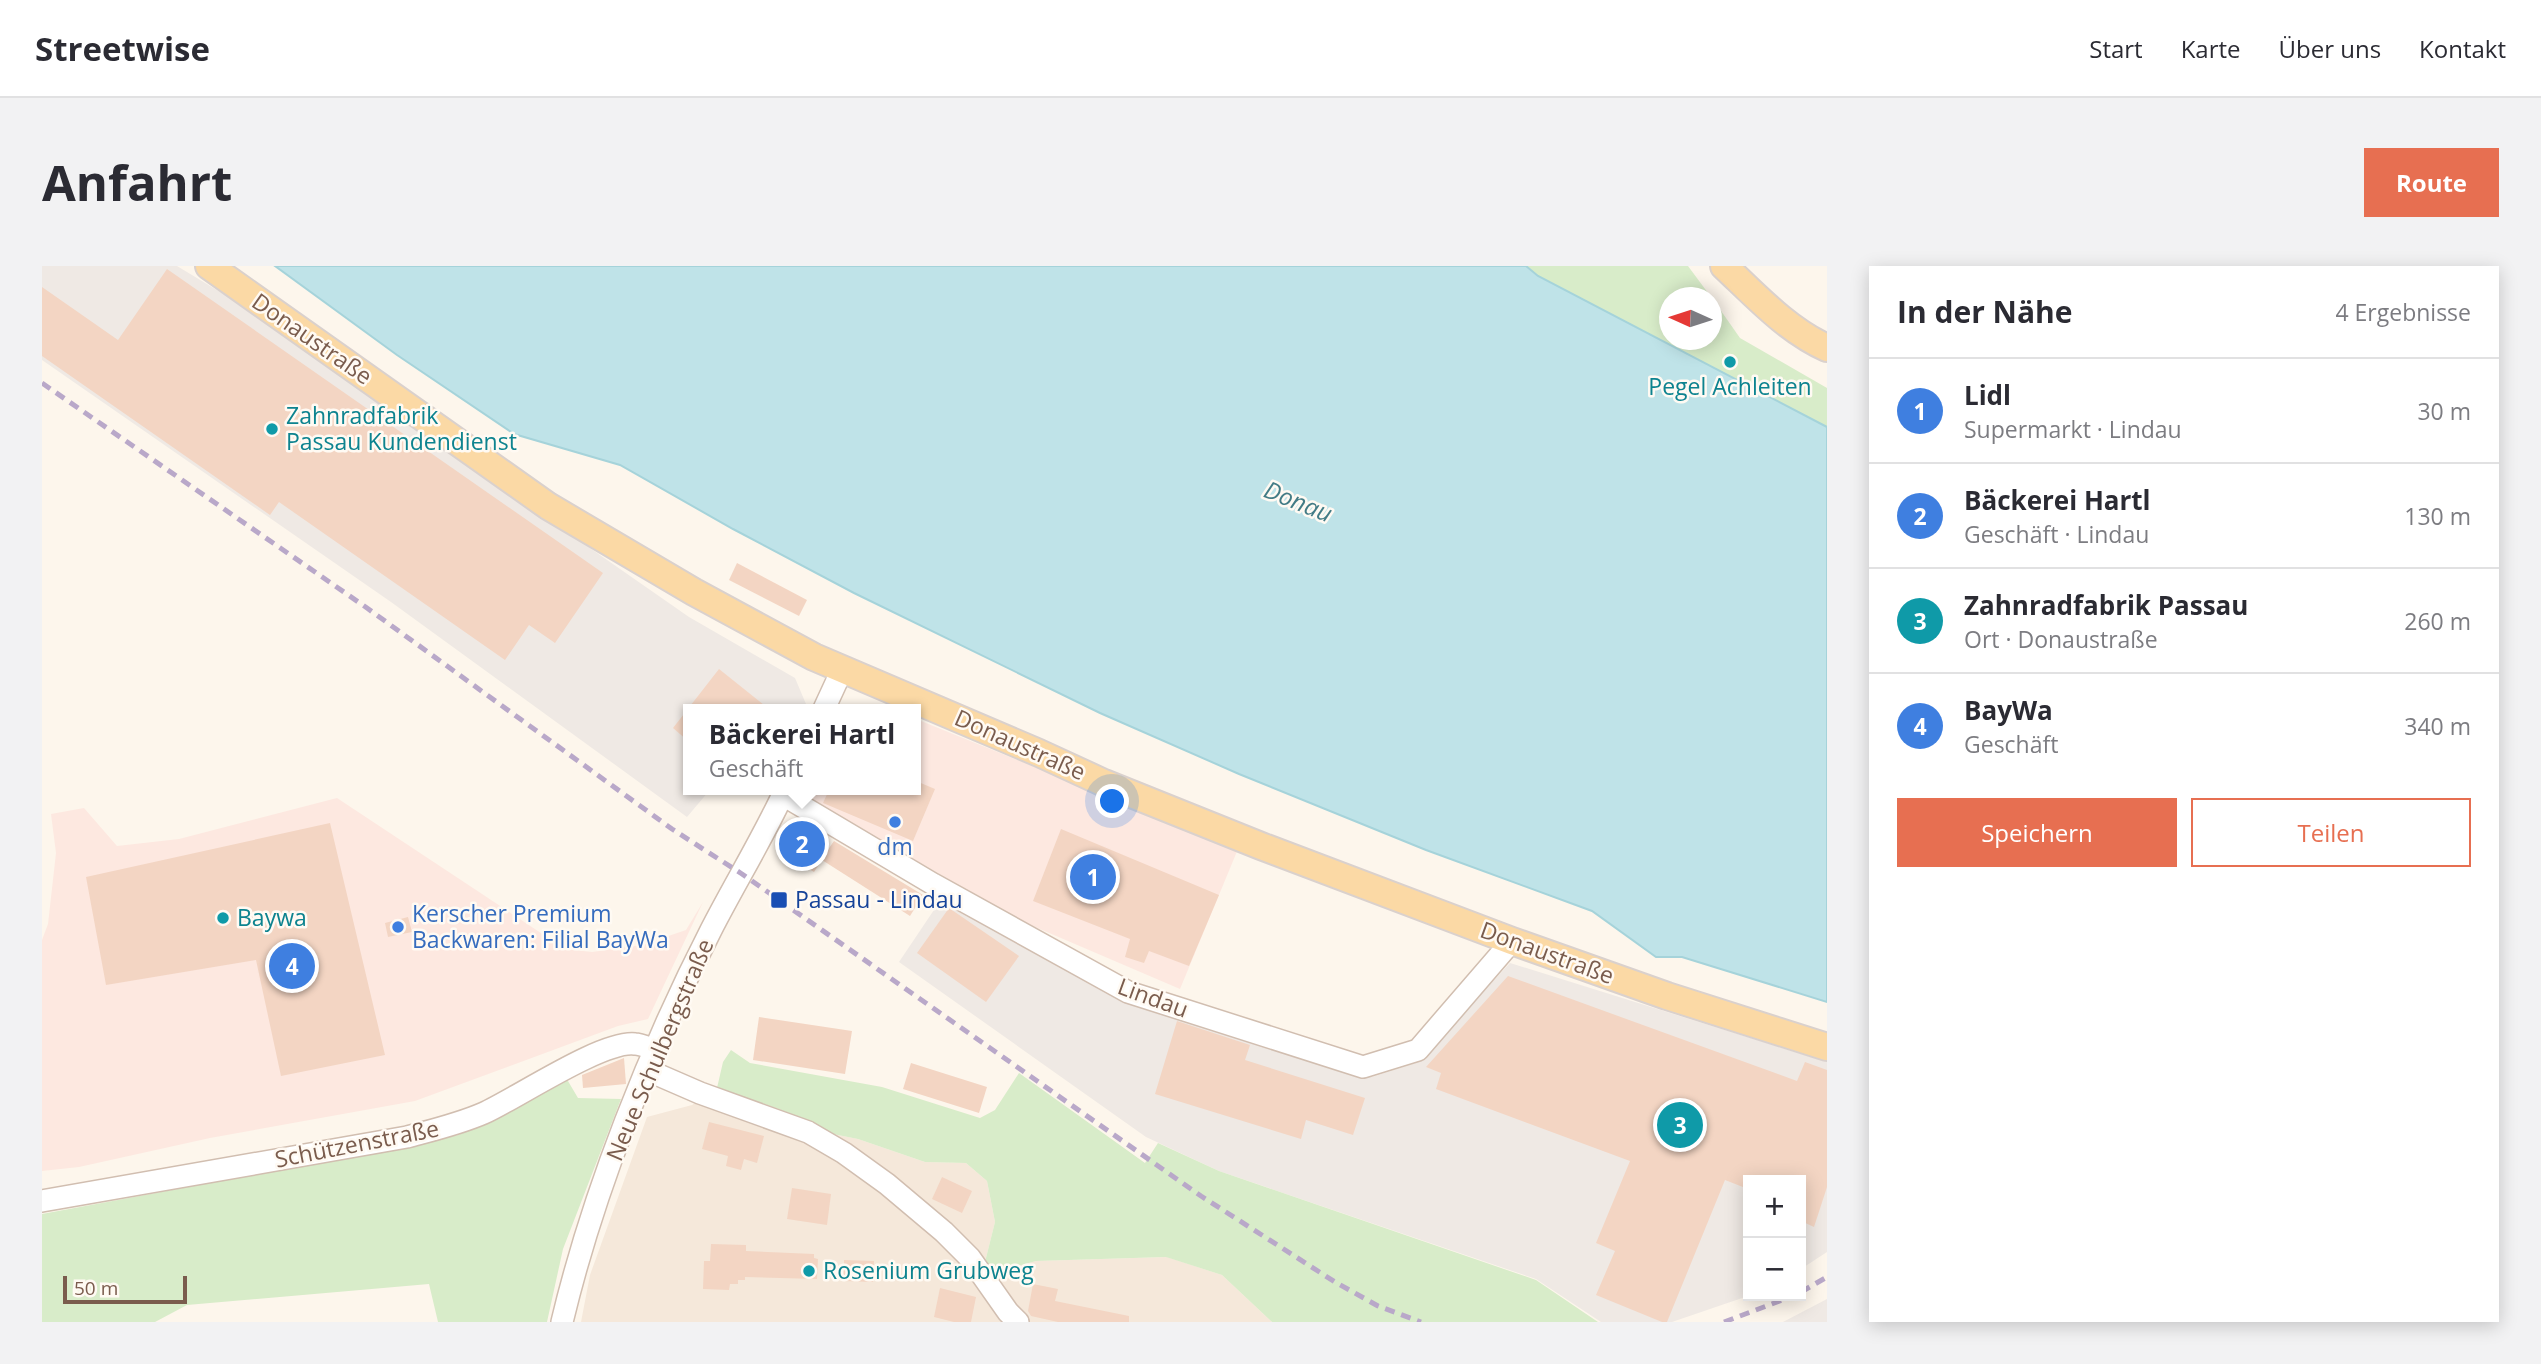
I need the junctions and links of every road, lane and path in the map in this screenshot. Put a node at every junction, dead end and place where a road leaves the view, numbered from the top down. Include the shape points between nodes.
1 (209, 266) edge
2 (1724, 266) edge
3 (1827, 348) edge
4 (842, 670) junction
5 (826, 704) edge
6 (782, 795) edge
7 (789, 795) edge
8 (1512, 941) junction
9 (1827, 1047) edge
10 (651, 1060) junction
11 (42, 1201) edge
12 (562, 1322) edge
13 (1018, 1322) edge

1 - 4 main road, Donaustraße via 548,506 774,637
2 - 3 main road via 1778,316
4 - 5 street
4 - 8 main road, Donaustraße via 1116,788
6 - 10 street, Neue Schulbergstraße via 712,928
7 - 8 street, Lindau via 933,884 1128,992 1363,1067 1418,1050
8 - 9 main road, Donaustraße
10 - 11 street, Schützenstraße via 634,1043 616,1047 581,1060 458,1124 407,1137
10 - 12 street, Neue Schulbergstraße via 618,1143
10 - 13 street, Schützenstraße via 700,1093 798,1128 844,1153 887,1184 970,1258

